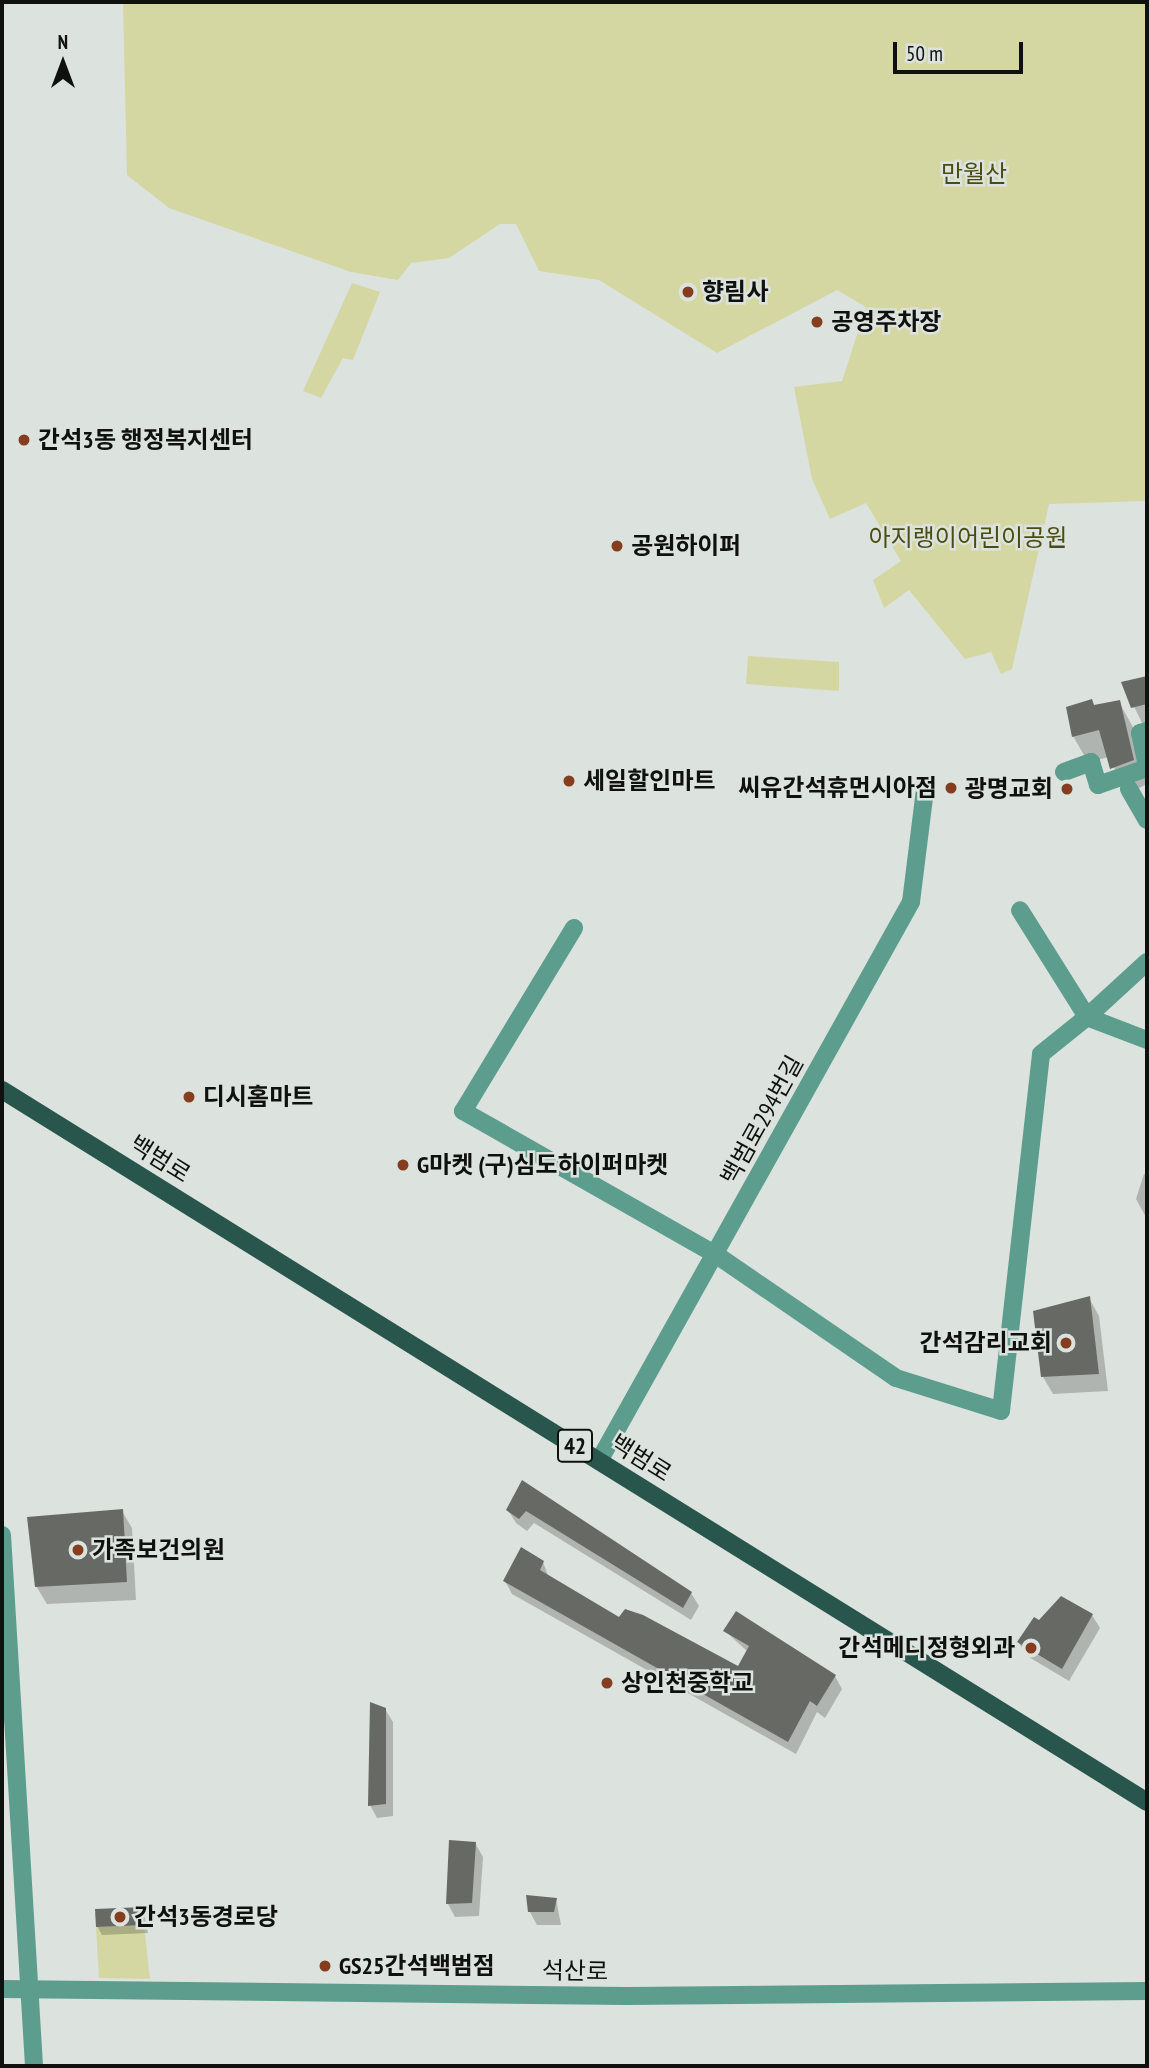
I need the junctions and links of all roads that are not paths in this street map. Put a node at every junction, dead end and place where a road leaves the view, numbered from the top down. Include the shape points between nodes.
1 (1147, 731) edge
2 (1147, 767) edge
3 (1063, 772) dead end
4 (925, 789) dead end
5 (1129, 789) dead end
6 (1147, 820) edge
7 (1020, 910) dead end
8 (574, 928) dead end
9 (1147, 962) edge
10 (1087, 1017) junction
11 (1147, 1040) edge
12 (2, 1090) edge
13 (715, 1254) junction
14 (599, 1461) junction
15 (2, 1535) edge
16 (1147, 1802) edge
17 (2, 1989) edge
18 (29, 1990) junction
19 (1147, 1991) edge
20 (34, 2066) edge

1 - 2 street via 1140,733
2 - 3 street via 1098,785 1091,762
4 - 13 street, 백범로294번길 via 911,902
5 - 6 street
7 - 10 street
8 - 13 street via 463,1111
9 - 10 street
10 - 11 street
10 - 13 street via 1041,1054 1002,1411 896,1378
12 - 14 main road, 백범로 / 42
13 - 14 street, 백범로294번길
14 - 16 main road, 백범로 / 42
15 - 18 street
17 - 18 street, 석산로
18 - 19 street, 석산로 via 614,1996
18 - 20 street

